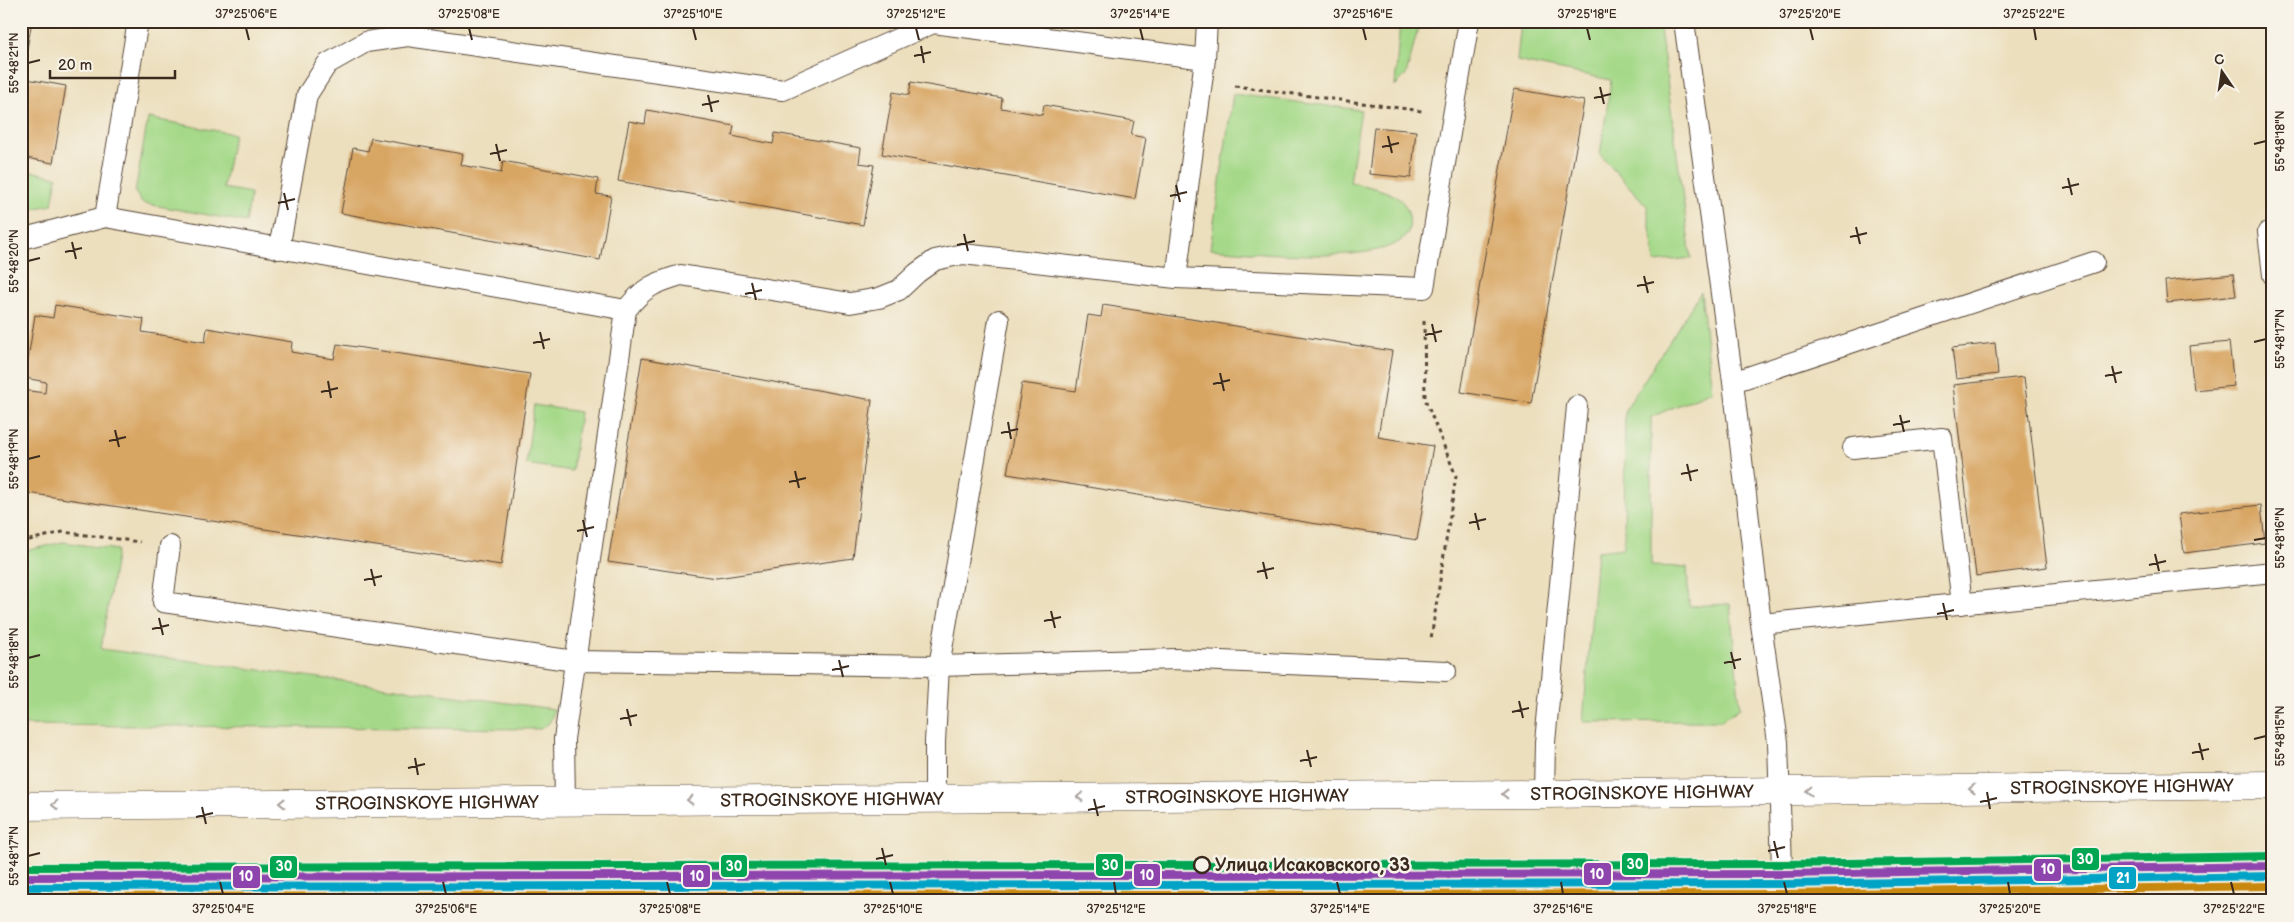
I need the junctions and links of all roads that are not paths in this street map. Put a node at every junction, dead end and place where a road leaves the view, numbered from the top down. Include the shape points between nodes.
1 (138, 21) edge
2 (1206, 21) edge
3 (1469, 21) edge
4 (1684, 21) edge
5 (1205, 59) junction
6 (105, 217) junction
7 (2273, 231) edge
8 (21, 239) edge
9 (279, 249) junction
10 (2094, 262) dead end
11 (2273, 275) edge
12 (1176, 278) junction
13 (626, 310) junction
14 (999, 320) dead end
15 (1733, 382) junction
16 (1577, 406) dead end
17 (1853, 448) dead end
18 (170, 546) road end
19 (2273, 572) edge
20 (1962, 604) junction
21 (1761, 624) junction
22 (575, 661) junction
23 (939, 666) junction
24 (1446, 671) dead end
25 (2273, 785) edge
26 (1781, 791) junction
27 (1544, 794) junction
28 (935, 799) junction
29 (565, 801) junction
30 (21, 806) edge
31 (1783, 901) edge

1 - 6 lane
2 - 5 lane
3 - 12 lane via 1424,288
4 - 15 lane
5 - 9 lane via 933,23 784,90 408,36 366,42 327,64 307,95
5 - 12 lane
6 - 8 lane
6 - 9 lane
7 - 11 lane via 2268,232
9 - 13 lane
10 - 15 lane
12 - 13 lane via 963,254 935,260 898,290 880,298 850,304 681,275 657,282 639,294
13 - 22 lane
14 - 23 lane
15 - 21 lane
16 - 27 lane via 1545,742
17 - 20 lane via 1942,438
18 - 22 lane via 163,602
19 - 20 lane
20 - 21 lane
21 - 26 lane via 1778,742
22 - 23 lane
22 - 29 lane via 564,740
23 - 24 lane via 1176,659
23 - 28 lane
25 -> 26 main road, STROGINSKOYE HIGHWAY
26 - 27 main road, STROGINSKOYE HIGHWAY
26 - 31 lane
27 -> 28 main road, STROGINSKOYE HIGHWAY
28 -> 29 main road, STROGINSKOYE HIGHWAY
29 -> 30 main road, STROGINSKOYE HIGHWAY

